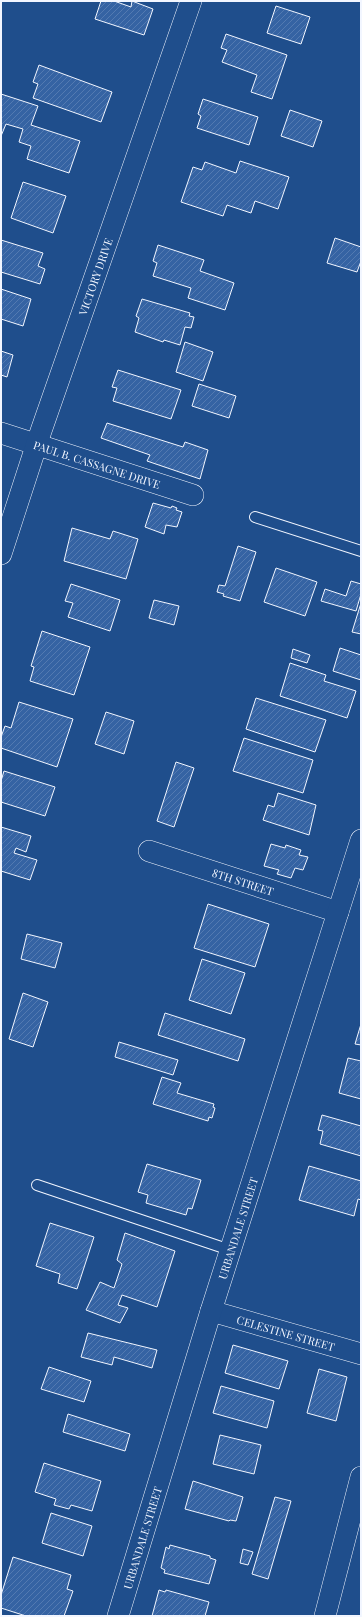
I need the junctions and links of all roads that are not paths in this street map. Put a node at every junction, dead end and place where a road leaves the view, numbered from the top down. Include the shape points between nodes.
1 (191, 1) edge
2 (1, 433) edge
3 (37, 445) junction
4 (193, 495) dead end
5 (255, 517) dead end
6 (361, 552) edge
7 (1, 554) edge
8 (361, 840) edge
9 (149, 852) dead end
10 (338, 912) junction
11 (37, 1185) dead end
12 (230, 1250) junction
13 (210, 1311) junction
14 (361, 1354) edge
15 (361, 1477) edge
16 (118, 1616) edge
17 (325, 1616) edge

1 - 3 street, VICTORY DRIVE
2 - 3 street, PAUL B. CASSAGNE DRIVE
3 - 4 street, PAUL B. CASSAGNE DRIVE
3 - 7 street, VICTORY DRIVE
5 - 6 lane
8 - 10 street, URBANDALE STREET
9 - 10 street, 8TH STREET
10 - 12 street, URBANDALE STREET
11 - 12 lane
12 - 13 street, URBANDALE STREET
13 - 14 street, CELESTINE STREET
13 - 16 street, URBANDALE STREET
15 - 17 street

